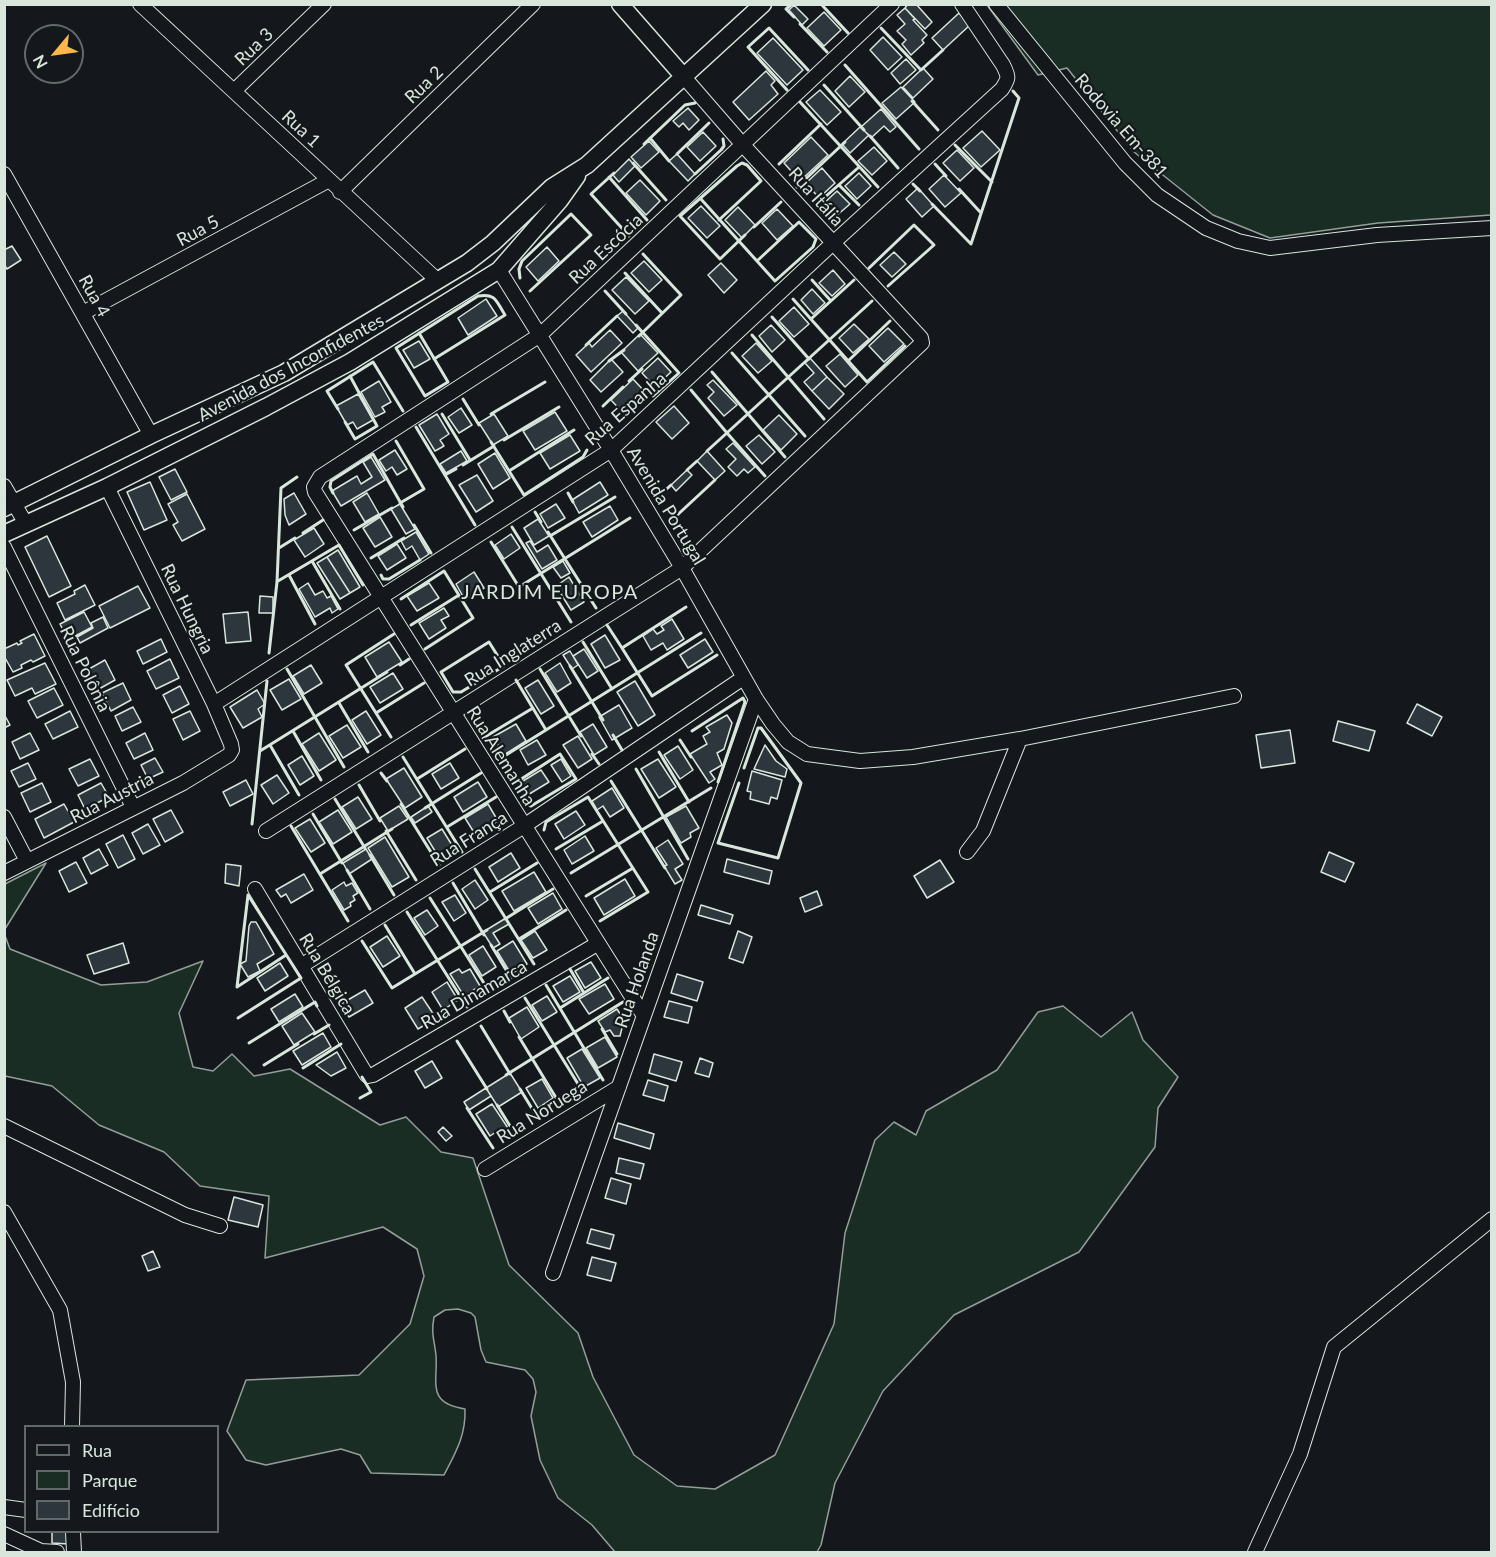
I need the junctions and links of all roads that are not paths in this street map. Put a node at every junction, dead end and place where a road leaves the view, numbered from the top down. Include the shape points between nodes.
1 (140, 4) edge
2 (324, 4) edge
3 (533, 4) edge
4 (620, 4) edge
5 (763, 4) edge
6 (892, 4) edge
7 (962, 4) edge
8 (996, 4) edge
9 (684, 77) junction
10 (234, 91) junction
11 (743, 145) junction
12 (586, 165) junction
13 (4, 174) edge
14 (329, 180) junction
15 (340, 192) junction
16 (1491, 228) edge
17 (833, 243) junction
18 (499, 270) junction
19 (437, 280) junction
20 (83, 313) junction
21 (540, 335) junction
22 (923, 341) joint
23 (151, 435) junction
24 (611, 450) junction
25 (316, 482) joint
26 (4, 486) edge
27 (106, 487) junction
28 (10, 506) edge
29 (26, 524) junction
30 (4, 534) edge
31 (4, 547) edge
32 (682, 568) junction
33 (382, 597) junction
34 (743, 678) junction
35 (1234, 696) dead end
36 (756, 699) junction
37 (214, 704) junction
38 (453, 712) junction
39 (1020, 739) junction
40 (232, 750) joint
41 (133, 807) junction
42 (4, 817) edge
43 (524, 826) junction
44 (266, 831) dead end
45 (967, 852) dead end
46 (27, 861) junction
47 (4, 873) edge
48 (255, 889) dead end
49 (597, 944) junction
50 (301, 966) junction
51 (644, 1016) junction
52 (368, 1076) joint
53 (619, 1086) junction
54 (4, 1126) edge
55 (485, 1169) dead end
56 (4, 1212) edge
57 (1491, 1219) edge
58 (220, 1226) dead end
59 (553, 1273) dead end
60 (72, 1425) edge
61 (4, 1507) edge
62 (24, 1510) edge
63 (73, 1533) edge
64 (4, 1534) edge
65 (57, 1552) edge
66 (74, 1552) edge
67 (1255, 1552) edge

1 - 10 street, Rua 1
2 - 10 street, Rua 3
3 - 15 street, Rua 2
4 - 9 street
5 - 9 street, Avenida dos Inconfidentes
6 - 11 street, Rua Escócia
7 - 17 street, Rua Espanha via 1003,65 1007,82
8 - 16 street, Rodovia Em-381 via 1125,163 1157,195 1206,228 1270,248 1377,235
9 - 11 street, Rua Itália
9 - 12 street, Avenida dos Inconfidentes
10 - 14 street, Rua 1
11 - 17 street, Rua Itália
11 - 21 street, Rua Escócia
12 - 18 street, Avenida dos Inconfidentes
12 - 19 street, Avenida dos Inconfidentes via 552,187 493,243
13 - 20 street, Rua 4
14 - 15 street, Rua 1
14 - 20 street, Rua 5
15 - 19 street, Rua 1
17 - 22 street, Rua Itália
17 - 24 street, Rua Espanha
18 - 21 street, Avenida Portugal
18 - 27 street, Avenida dos Inconfidentes via 350,362
19 - 23 street, Avenida dos Inconfidentes via 284,373
20 - 23 street, Rua 4
21 - 24 street, Avenida Portugal
21 - 25 street, Rua Escócia
22 - 32 street, Rua Inglaterra
23 - 28 street, Avenida dos Inconfidentes
24 - 32 street, Avenida Portugal
24 - 33 street, Rua Espanha
25 - 33 street, Rua Alemanha via 315,492
26 - 28 street
27 - 29 street, Avenida dos Inconfidentes
27 - 37 street, Rua Hungria
28 - 29 street
29 - 30 street, Avenida dos Inconfidentes
31 - 41 street, Rua Polônia
32 - 34 street, Avenida Portugal
32 - 38 street, Rua Inglaterra
33 - 37 street, Rua Espanha
33 - 38 street, Rua Alemanha
34 - 36 street, Avenida Portugal
34 - 43 street, Rua França
35 - 39 street
36 - 39 street, Avenida Portugal via 788,742 807,754 860,761 913,757
36 - 51 street, Rua Holanda
37 - 40 street, Rua Hungria
38 - 43 street, Rua Alemanha
38 - 44 street, Rua Inglaterra
39 - 45 street via 983,831
40 - 41 street, Rua Austria via 222,761
41 - 46 street, Rua Austria
42 - 46 street
43 - 49 street, Rua Alemanha
43 - 50 street, Rua França
46 - 47 street, Rua Austria
48 - 50 street, Rua Bélgica
49 - 51 street, Rua Alemanha
49 - 52 street, Rua Dinamarca
50 - 52 street, Rua Bélgica
51 - 53 street, Rua Holanda
53 - 55 street, Rua Noruega
53 - 59 street, Rua Holanda
54 - 58 street via 185,1215
56 - 60 street via 60,1310 73,1382
57 - 67 street via 1334,1347 1300,1454
61 - 62 street
63 - 66 street
64 - 65 street via 41,1551

